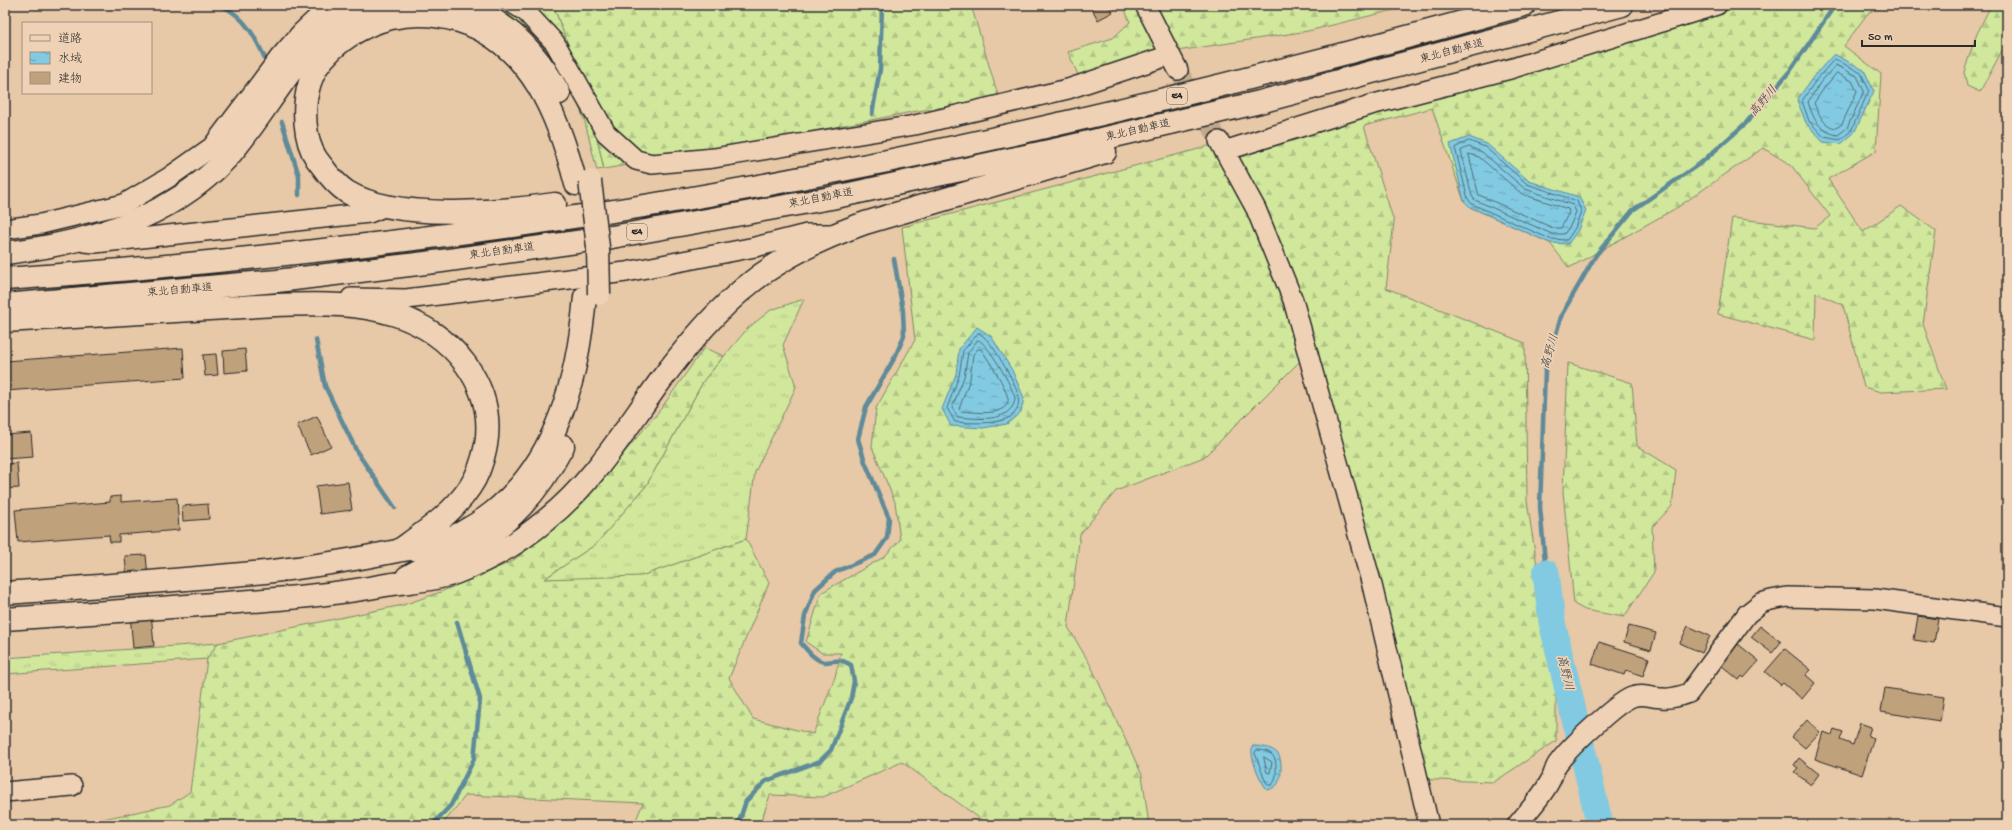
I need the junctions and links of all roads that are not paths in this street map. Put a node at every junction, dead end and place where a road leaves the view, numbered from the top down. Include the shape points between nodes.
1 (336, 5) edge
2 (381, 5) edge
3 (460, 5) edge
4 (515, 5) edge
5 (1145, 5) edge
6 (1524, 5) edge
7 (1622, 5) edge
8 (1717, 5) edge
9 (1260, 102) junction
10 (826, 173) junction
11 (583, 182) junction
12 (386, 206) junction
13 (5, 230) edge
14 (834, 234) junction
15 (72, 241) junction
16 (5, 253) edge
17 (5, 279) edge
18 (592, 295) junction
19 (345, 304) junction
20 (5, 305) edge
21 (5, 321) edge
22 (400, 550) junction
23 (397, 583) junction
24 (5, 593) edge
25 (2007, 617) edge
26 (5, 619) edge
27 (72, 786) dead end
28 (5, 792) edge
29 (1429, 825) edge
30 (1517, 825) edge

1 - 13 street via 320,15 297,38 212,147 168,178 124,204 42,224
2 - 15 highway via 346,19 328,31 289,75 246,136 225,160 200,182 141,218
3 - 11 highway via 492,19 510,31 540,60 573,122
4 - 5 street via 526,12 555,43 606,133 636,160 652,164 714,158 916,125 1174,63
6 - 10 highway, E4 via 1132,107
7 - 9 highway, 東北自動車道 / E4
8 - 29 street via 1510,69 1222,146 1256,209 1293,300 1372,585
9 - 14 highway
9 - 20 highway, 東北自動車道 / E4 via 831,198 612,237 277,281
10 - 12 highway via 521,209 474,212
10 - 17 highway, E4 via 611,211 437,236 268,256
11 - 12 highway via 548,102 508,47 470,24 426,14 404,16 359,30 328,53 309,84 305,103 308,141 316,160 330,178 347,191
11 - 18 highway, bridge via 598,247
12 - 15 street via 369,213 95,243
14 - 19 street via 807,234 755,247 626,272 406,299 351,298
14 - 23 highway via 782,261 722,309 662,380 588,479 547,519 500,552 455,573 428,581
15 - 16 highway
18 - 22 highway via 559,422 524,480 493,512 456,536 428,547
18 - 23 highway via 593,357 586,388 570,432 547,474 516,511 482,539
19 - 21 highway via 276,305
19 - 22 highway via 396,315 420,325 439,337 457,353 472,372 481,392 486,414 487,434 480,470 471,486 458,504
22 - 24 highway via 304,568
23 - 26 highway via 314,596
25 - 30 street via 1875,599 1787,597 1761,603 1747,614 1689,692 1682,696 1662,698 1645,695 1632,697 1596,725 1558,763 1544,791
27 - 28 street

